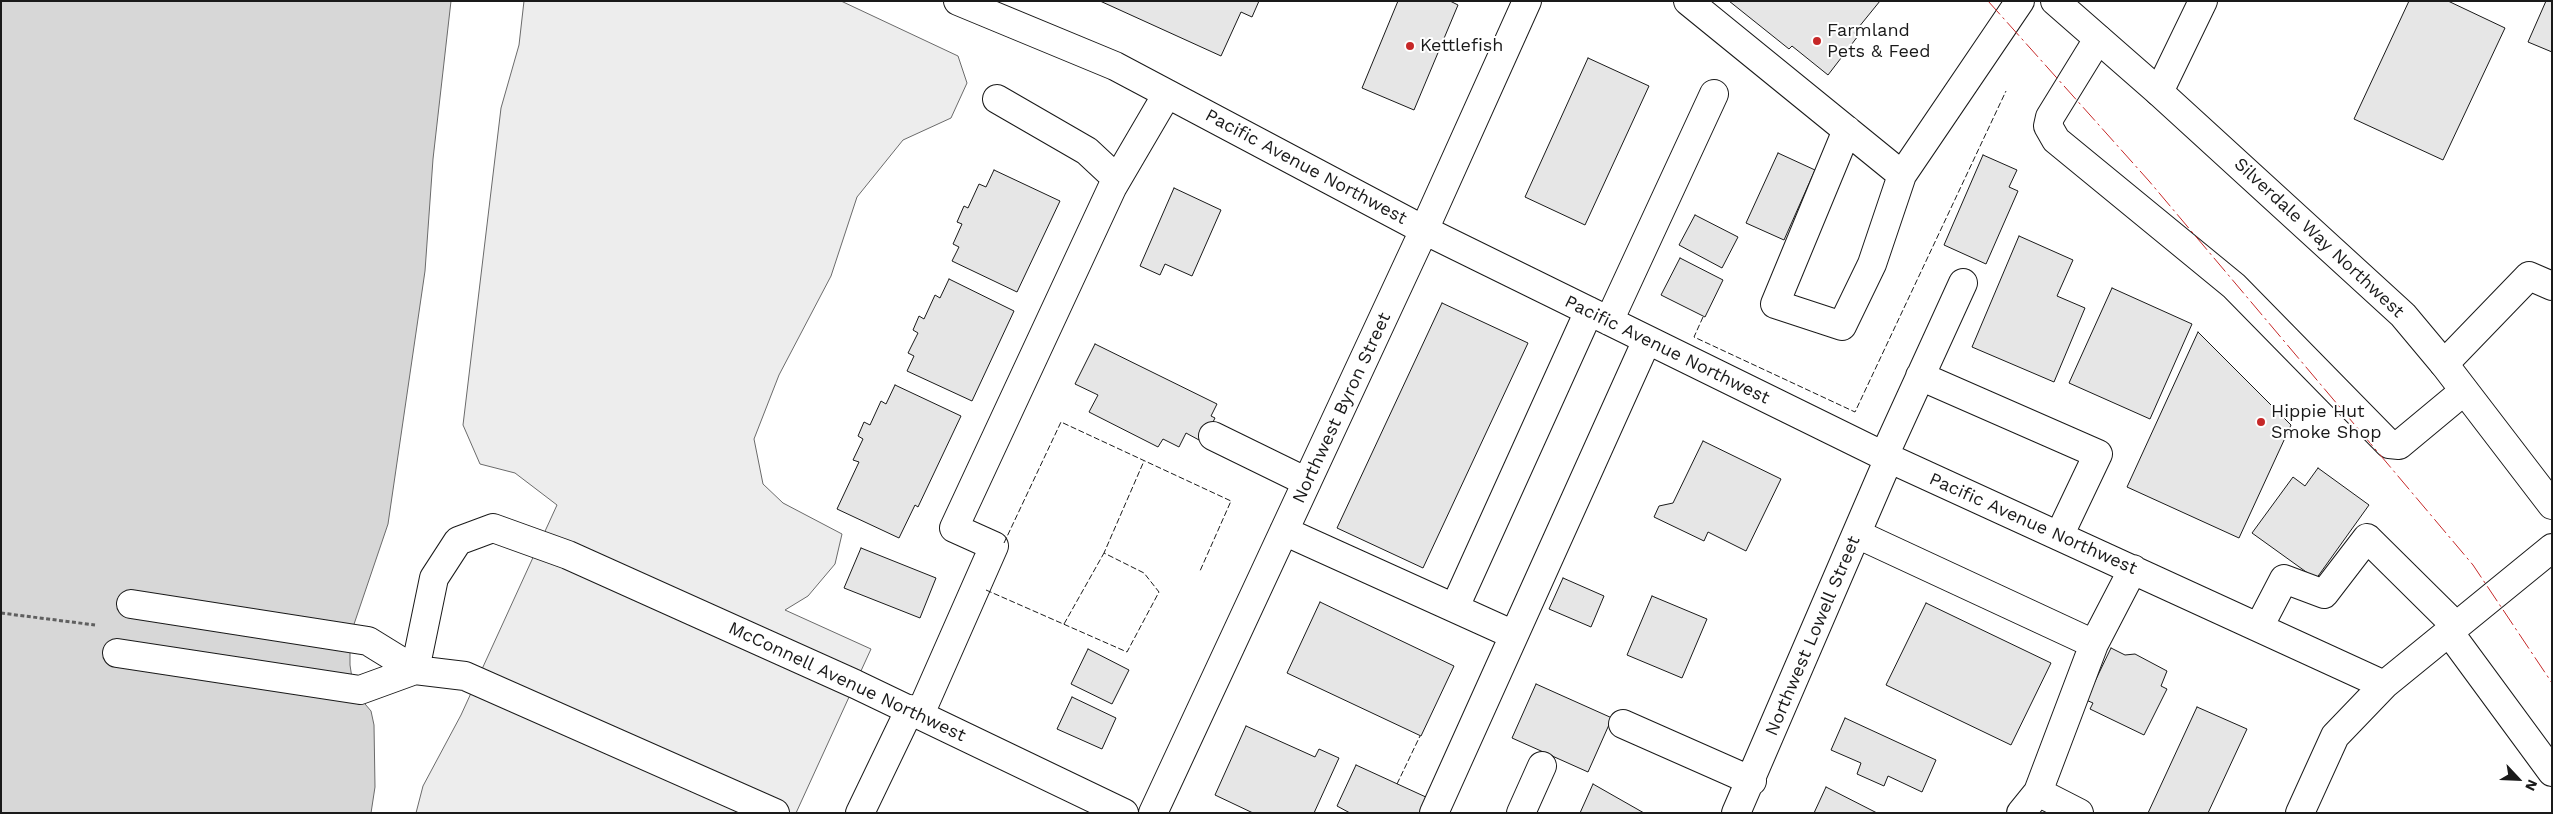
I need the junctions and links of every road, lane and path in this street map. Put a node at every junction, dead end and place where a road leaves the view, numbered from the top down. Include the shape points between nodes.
1 (1527, 1) edge
2 (1688, 1) edge
3 (2020, 1) edge
4 (2055, 1) edge
5 (2203, 1) edge
6 (961, 2) edge
7 (2098, 39) junction
8 (2159, 92) junction
9 (1167, 94) junction
10 (1714, 94) dead end
11 (997, 99) dead end
12 (1847, 130) junction
13 (1902, 175) junction
14 (1117, 179) junction
15 (1424, 230) junction
16 (1962, 282) dead end
17 (2552, 286) edge
18 (1599, 316) junction
19 (1647, 340) junction
20 (2444, 364) junction
21 (1920, 376) junction
22 (2464, 391) junction
23 (1213, 436) dead end
24 (1886, 457) junction
25 (1307, 482) junction
26 (2552, 505) edge
27 (1284, 531) junction
28 (1857, 534) junction
29 (2059, 536) junction
30 (2552, 548) edge
31 (2133, 570) junction
32 (131, 604) dead end
33 (1455, 607) junction
34 (2259, 627) junction
35 (2452, 629) junction
36 (1514, 635) junction
37 (2094, 644) junction
38 (118, 653) dead end
39 (415, 670) junction
40 (2384, 684) junction
41 (915, 712) junction
42 (1623, 724) dead end
43 (1542, 766) dead end
44 (2552, 772) edge
45 (1752, 781) junction
46 (2030, 803) edge
47 (776, 813) edge
48 (860, 813) edge
49 (1124, 813) edge
50 (1153, 813) edge
51 (1434, 813) edge
52 (1521, 813) edge
53 (1736, 813) edge
54 (2079, 813) edge
55 (2300, 813) edge

1 - 15 street, Northwest Byron Street
2 - 12 street
3 - 13 street
4 - 7 street, Silverdale Way Northwest
5 - 8 street
6 - 9 street, Pacific Avenue Northwest via 1115,66
7 - 8 street, Silverdale Way Northwest
7 - 22 street via 2050,117 2048,126 2056,140 2234,286 2389,444 2399,446
8 - 20 street, Silverdale Way Northwest via 2374,287 2403,315
9 - 14 street
9 - 15 street, Pacific Avenue Northwest
10 - 18 street
11 - 14 street via 1087,151
12 - 13 street
12 - 13 street via 1775,304 1842,326 1872,264
14 - 41 street via 954,528 994,546
15 - 18 street, Pacific Avenue Northwest
15 - 25 street, Northwest Byron Street
16 - 21 street, Northwest Lowell Street
17 - 20 street via 2529,276
18 - 19 street, Pacific Avenue Northwest
18 - 33 street
19 - 24 street, Pacific Avenue Northwest
19 - 36 street
20 - 22 street, Silverdale Way Northwest
21 - 24 street, Northwest Lowell Street
21 - 29 street via 2098,454
22 - 26 street, Silverdale Way Northwest
23 - 25 street
24 - 28 street, Northwest Lowell Street
24 - 29 street, Pacific Avenue Northwest
25 - 27 street, Northwest Byron Street
27 - 33 street
27 - 50 street, Northwest Byron Street
28 - 37 street
28 - 45 street, Northwest Lowell Street
29 - 31 street, Pacific Avenue Northwest
30 - 35 street
31 - 34 street, Pacific Avenue Northwest
31 - 37 street
32 - 39 street via 368,641
33 - 36 street
34 - 35 street via 2284,579 2324,594 2367,538
34 - 40 street, Pacific Avenue Northwest
35 - 40 street
35 - 44 street
36 - 51 street
37 - 46 street
38 - 39 street via 360,690
39 - 41 street, McConnell Avenue Northwest via 434,578 458,541 493,528 568,556
39 - 47 street via 465,676
40 - 55 street via 2335,736
41 - 48 street
41 - 49 street, McConnell Avenue Northwest
42 - 45 street
43 - 52 street
45 - 53 street, Northwest Lowell Street
46 - 54 street

